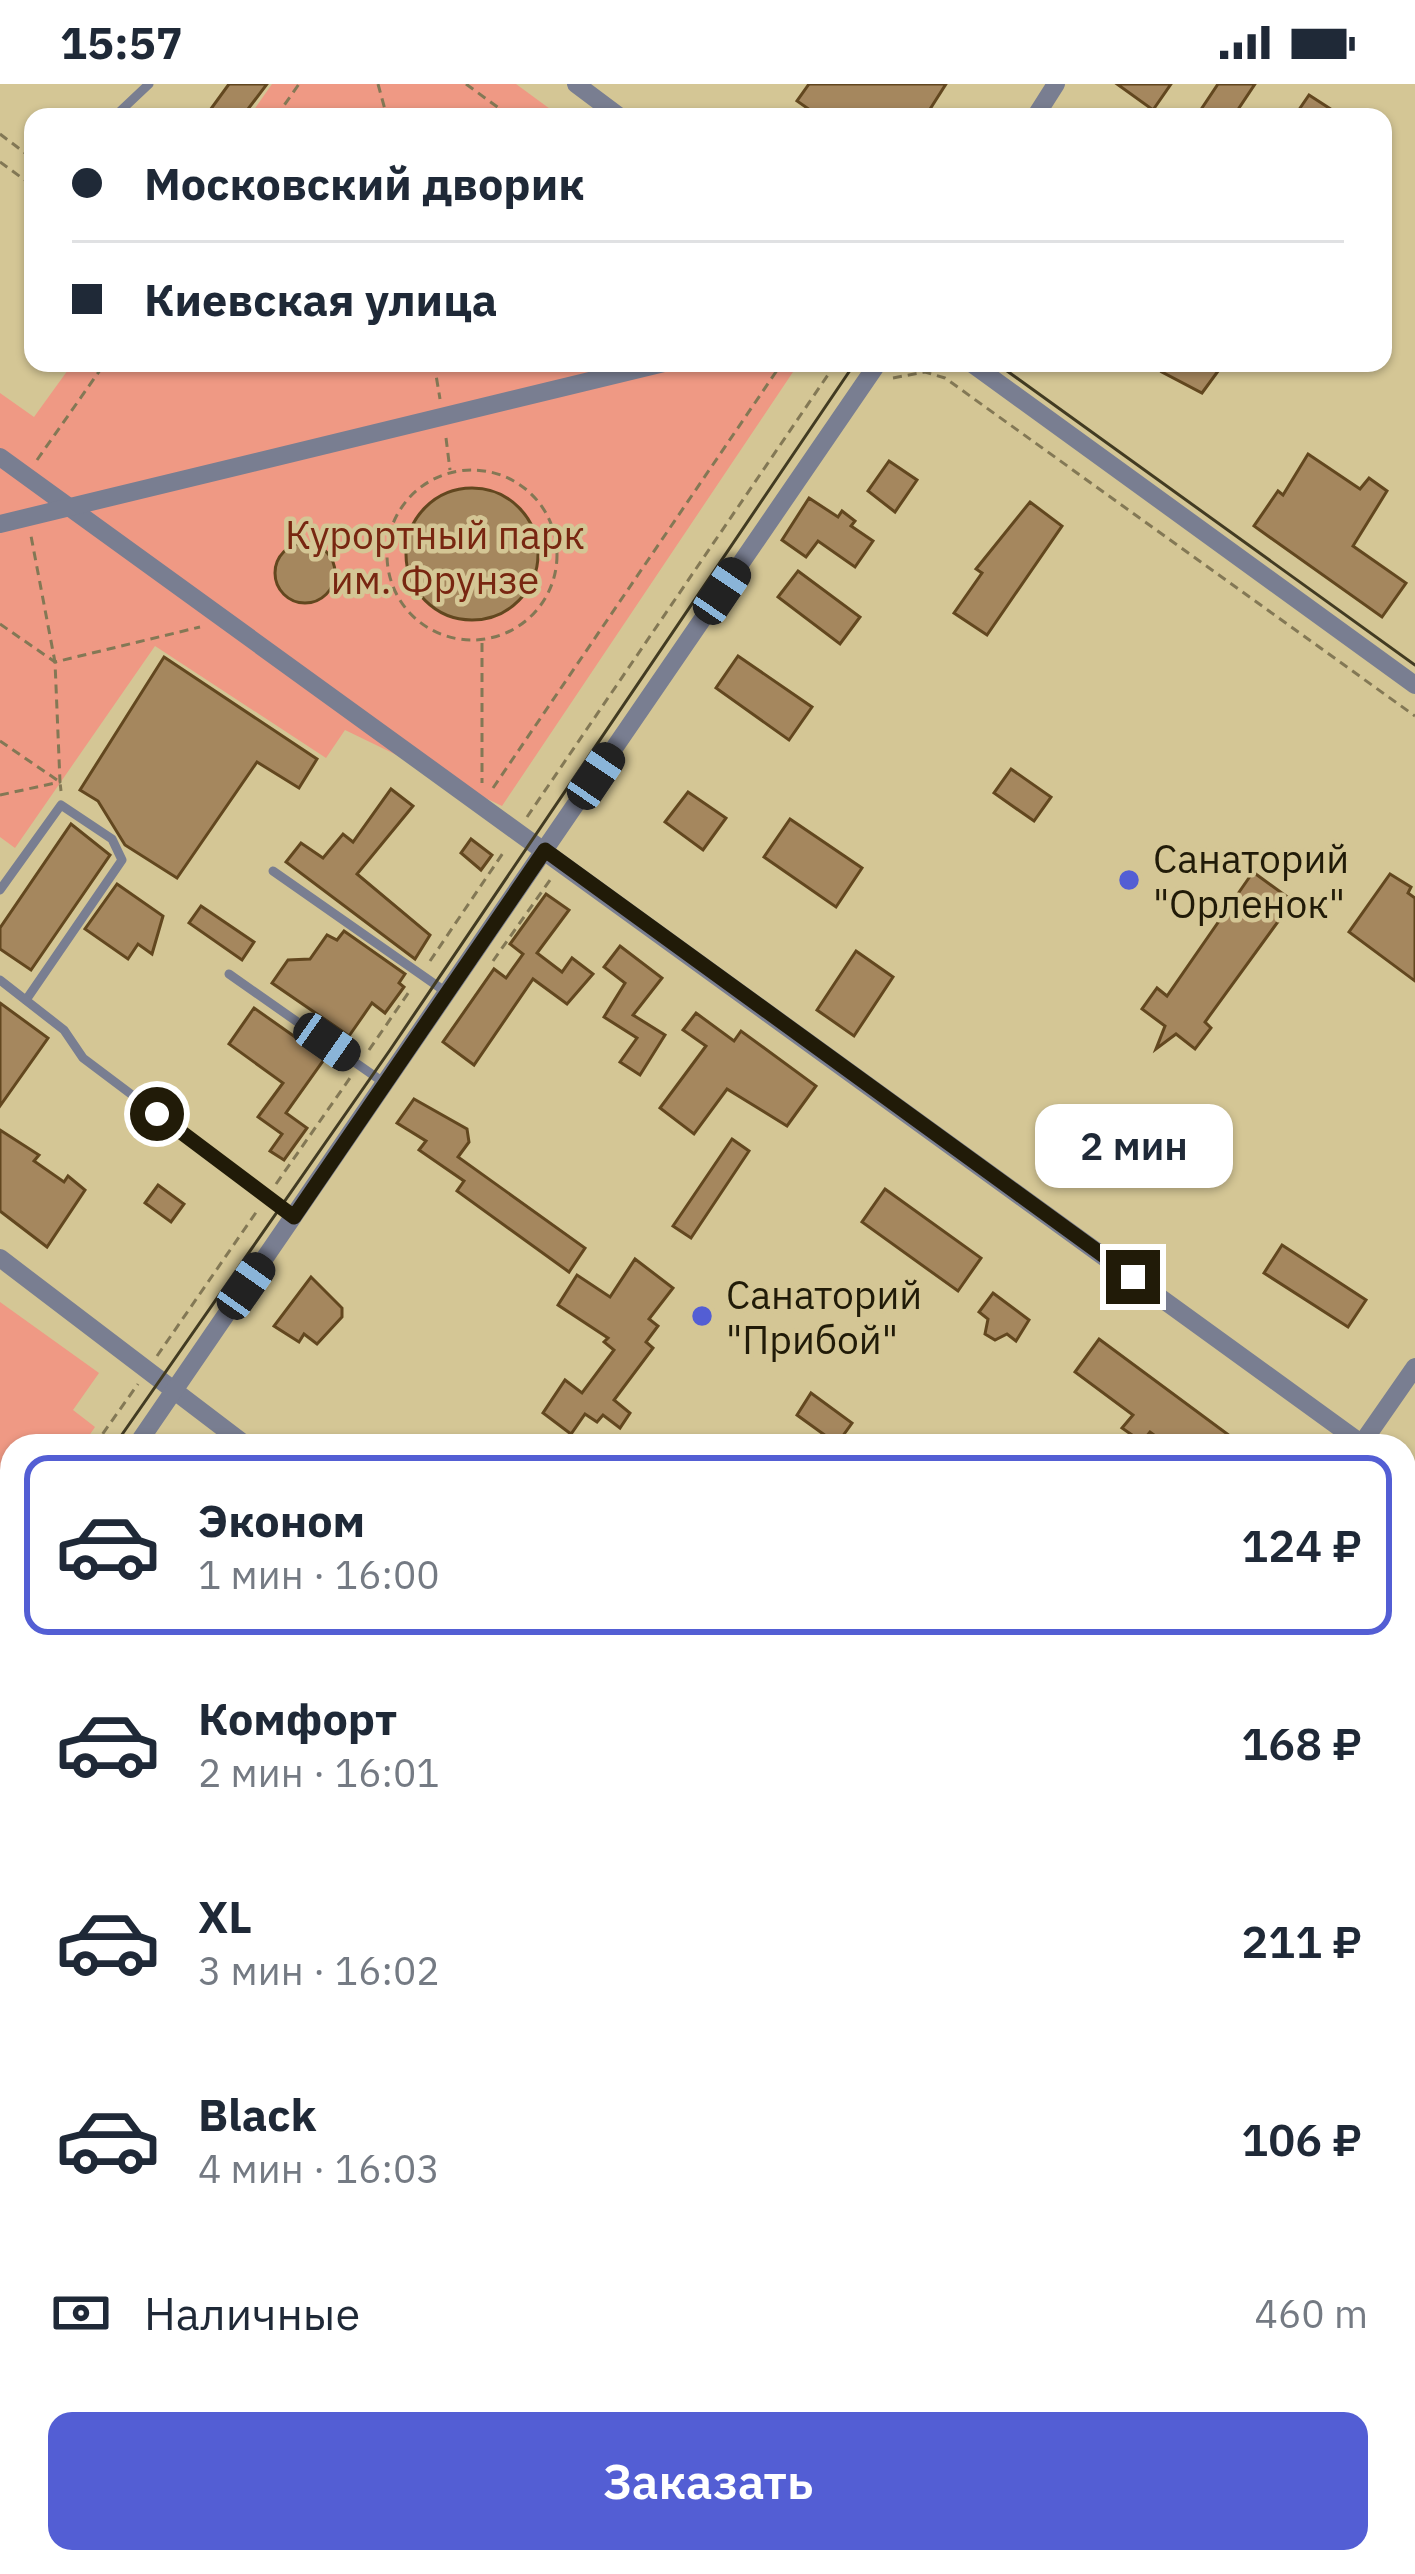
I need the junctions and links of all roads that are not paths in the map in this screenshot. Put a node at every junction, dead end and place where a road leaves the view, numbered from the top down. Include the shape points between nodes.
1 (149, 84) edge
2 (576, 84) edge
3 (124, 108) edge
4 (608, 108) edge
5 (626, 372) edge
6 (883, 372) edge
7 (983, 372) edge
8 (0, 457) edge
9 (66, 507) junction
10 (0, 524) edge
11 (1415, 685) edge
12 (545, 850) junction
13 (273, 871) dead end
14 (0, 890) edge
15 (229, 974) dead end
16 (0, 980) edge
17 (446, 992) junction
18 (26, 1000) junction
19 (383, 1082) junction
20 (294, 1217) junction
21 (0, 1258) edge
22 (1415, 1366) edge
23 (174, 1390) junction
24 (144, 1434) edge
25 (232, 1434) edge
26 (1347, 1434) edge
27 (1369, 1434) edge

1 - 3 lane
2 - 4 street
5 - 9 street
6 - 12 street
7 - 11 street
8 - 9 street
9 - 10 street
9 - 12 street
12 - 17 street
12 - 26 street
13 - 17 lane
14 - 18 lane via 61,805 112,839 122,860
15 - 19 lane
16 - 18 lane
17 - 19 street
18 - 20 lane via 64,1030 82,1058
19 - 20 street
20 - 23 street
21 - 23 street
22 - 27 street
23 - 24 street
23 - 25 street

